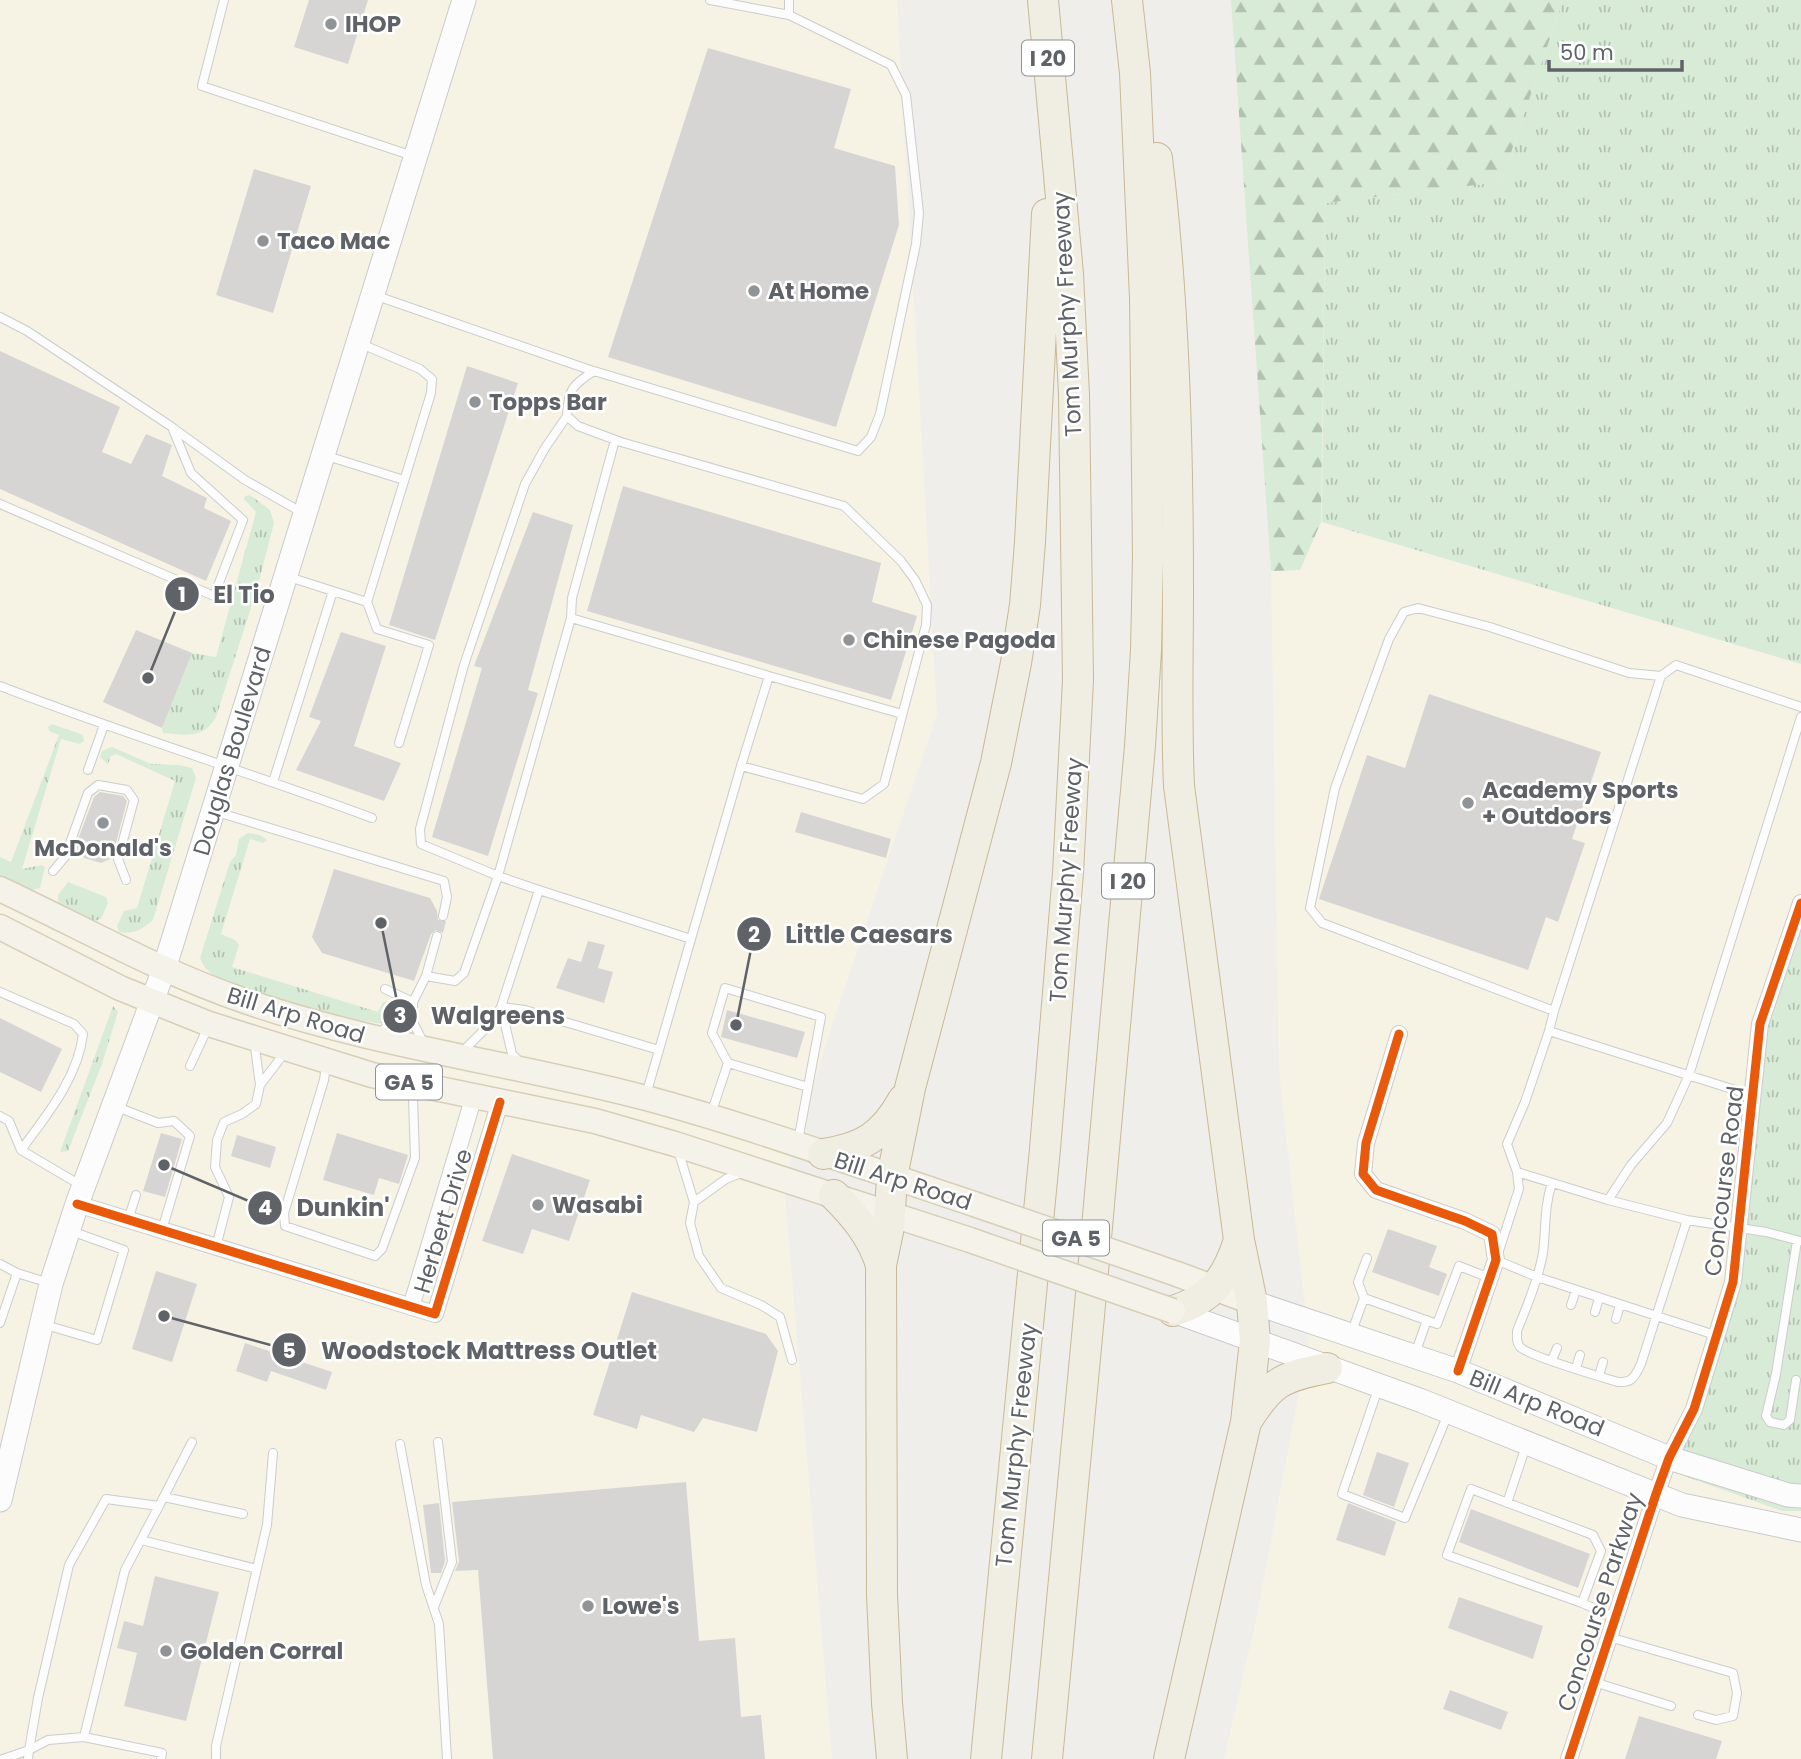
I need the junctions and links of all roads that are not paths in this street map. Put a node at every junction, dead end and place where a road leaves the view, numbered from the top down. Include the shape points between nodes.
1 (224, 0) edge
2 (464, 0) edge
3 (710, 0) edge
4 (789, 0) edge
5 (1042, 0) edge
6 (1127, 0) edge
7 (789, 15) junction
8 (1135, 73) junction
9 (1054, 115) junction
10 (416, 157) junction
11 (374, 295) junction
12 (0, 317) edge
13 (359, 343) junction
14 (598, 373) junction
15 (567, 416) junction
16 (172, 427) junction
17 (615, 440) junction
18 (324, 455) junction
19 (404, 480) junction
20 (0, 504) edge
21 (306, 514) junction
22 (286, 576) junction
23 (333, 591) junction
24 (367, 602) junction
25 (571, 618) junction
26 (769, 676) junction
27 (1661, 676) junction
28 (0, 687) edge
29 (1801, 707) edge
30 (902, 714) junction
31 (1801, 717) edge
32 (104, 725) junction
33 (399, 743) dead end
34 (228, 766) junction
35 (740, 766) junction
36 (89, 769) dead end
37 (273, 782) junction
38 (214, 811) junction
39 (372, 818) dead end
40 (53, 871) dead end
41 (498, 876) junction
42 (126, 880) dead end
43 (0, 888) edge
44 (539, 890) junction
45 (1801, 903) edge
46 (443, 916) dead end
47 (0, 927) edge
48 (437, 936) dead end
49 (691, 939) junction
50 (164, 969) junction
51 (426, 976) junction
52 (385, 989) dead end
53 (0, 992) edge
54 (152, 1002) junction
55 (413, 1002) junction
56 (501, 1007) junction
57 (1554, 1011) junction
58 (209, 1024) junction
59 (1549, 1031) junction
60 (1399, 1034) dead end
61 (254, 1038) junction
62 (370, 1038) junction
63 (287, 1049) junction
64 (659, 1050) junction
65 (431, 1051) junction
66 (457, 1056) junction
67 (326, 1062) junction
68 (728, 1063) junction
69 (190, 1066) dead end
70 (531, 1072) junction
71 (1689, 1075) junction
72 (416, 1084) junction
73 (260, 1085) junction
74 (808, 1087) junction
75 (910, 1088) junction
76 (474, 1096) junction
77 (1754, 1096) junction
78 (645, 1098) junction
79 (500, 1102) junction
80 (114, 1106) junction
81 (176, 1110) dead end
82 (0, 1116) edge
83 (710, 1117) junction
84 (174, 1121) junction
85 (675, 1144) junction
86 (21, 1150) junction
87 (810, 1150) junction
88 (751, 1168) junction
89 (1517, 1172) junction
90 (892, 1177) junction
91 (1552, 1183) junction
92 (80, 1195) junction
93 (136, 1195) dead end
94 (834, 1195) junction
95 (1608, 1200) junction
96 (694, 1202) junction
97 (890, 1213) junction
98 (128, 1220) junction
99 (1687, 1220) junction
100 (1739, 1227) junction
101 (68, 1230) junction
102 (162, 1230) junction
103 (1239, 1240) junction
104 (1799, 1241) edge
105 (216, 1247) junction
106 (1367, 1258) dead end
107 (1496, 1259) junction
108 (0, 1264) edge
109 (881, 1265) junction
110 (17, 1273) junction
111 (1537, 1277) junction
112 (1490, 1278) junction
113 (51, 1284) junction
114 (1214, 1288) junction
115 (1576, 1290) junction
116 (1364, 1297) junction
117 (1599, 1298) junction
118 (1252, 1302) junction
119 (1571, 1305) dead end
120 (1620, 1305) junction
121 (411, 1307) junction
122 (1173, 1311) junction
123 (1595, 1312) dead end
124 (1657, 1317) junction
125 (1616, 1319) dead end
126 (1427, 1320) junction
127 (0, 1323) edge
128 (41, 1324) junction
129 (1715, 1335) junction
130 (1350, 1336) junction
131 (1255, 1341) junction
132 (1557, 1348) dead end
133 (1580, 1356) dead end
134 (1413, 1357) junction
135 (792, 1360) dead end
136 (1552, 1360) junction
137 (1603, 1362) dead end
138 (1327, 1367) junction
139 (1576, 1368) junction
140 (1458, 1371) junction
141 (1599, 1376) junction
142 (1796, 1380) dead end
143 (1379, 1386) junction
144 (1798, 1398) edge
145 (1449, 1411) junction
146 (1245, 1422) junction
147 (192, 1442) dead end
148 (438, 1442) dead end
149 (1527, 1443) junction
150 (400, 1444) dead end
151 (273, 1453) dead end
152 (1669, 1458) junction
153 (1656, 1494) junction
154 (1801, 1496) edge
155 (164, 1497) junction
156 (0, 1500) edge
157 (1507, 1503) junction
158 (159, 1506) junction
159 (243, 1514) dead end
160 (1801, 1530) edge
161 (141, 1540) junction
162 (257, 1569) junction
163 (1582, 1603) junction
164 (434, 1607) junction
165 (1616, 1618) junction
166 (1609, 1636) junction
167 (1594, 1682) junction
168 (1671, 1706) dead end
169 (1698, 1715) dead end
170 (84, 1737) junction
171 (29, 1755) edge
172 (2, 1759) edge
173 (161, 1759) edge
174 (216, 1759) edge
175 (447, 1759) edge
176 (892, 1759) edge
177 (986, 1759) edge
178 (1047, 1759) edge
179 (1169, 1759) edge
180 (1569, 1759) edge

1 - 10 lane via 202,86
2 - 10 main road, Douglas Boulevard
3 - 7 lane
4 - 7 lane
5 - 9 highway, Tom Murphy Freeway / I 20
6 - 8 highway, I 20
7 - 14 lane via 891,65 906,95 919,214 916,244 880,414 871,437 858,451
8 - 103 highway via 1155,148 1166,238 1176,477 1179,786
8 - 178 highway, I 20 via 1145,298 1146,650
9 - 75 highway via 1025,605 996,763
9 - 177 highway, Tom Murphy Freeway / I 20 via 1074,395 1078,680 1068,873 1045,1149
10 - 11 main road, Douglas Boulevard
11 - 13 main road, Douglas Boulevard
11 - 14 lane
12 - 16 lane
13 - 18 main road, Douglas Boulevard
13 - 19 lane via 420,369 432,379
14 - 15 lane via 575,383 568,397
15 - 17 lane via 578,426
15 - 41 lane via 525,484 464,665 419,829 421,844
16 - 20 lane via 191,473 243,520 214,596
16 - 21 lane via 245,480
17 - 25 lane via 572,598
17 - 30 lane via 844,506 901,561 927,605
18 - 19 lane
18 - 21 main road, Douglas Boulevard
19 - 24 lane
21 - 22 main road, Douglas Boulevard
22 - 23 lane
22 - 34 main road, Douglas Boulevard
23 - 24 lane
23 - 37 lane
24 - 33 lane via 377,629 429,645
25 - 26 lane
25 - 41 lane
26 - 30 lane
26 - 35 lane
27 - 29 lane via 1676,665
27 - 57 lane
27 - 57 lane via 1629,673 1418,608 1404,612 1389,639 1335,789 1310,908 1322,923
28 - 32 lane
30 - 35 lane via 884,784 863,799
31 - 71 lane
32 - 34 lane
32 - 36 lane
34 - 37 lane
34 - 38 main road, Douglas Boulevard
35 - 49 lane
37 - 39 lane
38 - 46 lane via 444,881
38 - 50 main road, Douglas Boulevard
40 - 42 lane via 65,857 88,793 98,785 128,790 134,800 118,859
41 - 44 lane
41 - 51 lane via 464,973 455,981
43 - 50 main road, Bill Arp Road / GA 5
44 - 49 lane
44 - 56 lane
45 - 77 street, Concourse Road via 1760,1024
47 - 54 main road, Bill Arp Road / GA 5
48 - 51 lane
49 - 64 lane
50 - 54 main road, Douglas Boulevard
50 - 62 main road, Bill Arp Road / GA 5 via 245,1001
51 - 55 lane
52 - 55 lane
53 - 86 lane via 75,1024 83,1034 81,1055 53,1106
54 - 58 main road, Bill Arp Road / GA 5
54 - 80 main road, Douglas Boulevard
55 - 62 lane via 398,1020
55 - 65 lane via 412,1022
56 - 64 lane
56 - 66 lane
56 - 70 lane via 512,1054
57 - 59 lane
58 - 61 main road, Bill Arp Road / GA 5
58 - 69 lane
59 - 71 lane
59 - 89 lane via 1507,1144
60 - 107 street via 1366,1143 1363,1174 1376,1190 1492,1234
61 - 63 main road, Bill Arp Road / GA 5
61 - 73 lane
62 - 65 main road, Bill Arp Road / GA 5
63 - 67 main road, Bill Arp Road / GA 5
63 - 73 lane
64 - 78 lane
65 - 66 main road, Bill Arp Road / GA 5
66 - 70 main road, Bill Arp Road / GA 5
67 - 72 main road, Bill Arp Road / GA 5
67 - 72 lane via 284,1213 285,1226 375,1256 382,1250 415,1158
68 - 74 lane
68 - 74 lane via 712,1033 724,988 821,1017
68 - 83 lane
70 - 78 main road, Bill Arp Road / GA 5
71 - 77 lane
71 - 95 lane via 1667,1123
72 - 76 main road, Bill Arp Road / GA 5
73 - 105 lane via 256,1104 224,1122 217,1140 215,1167 229,1196
74 - 87 lane
75 - 87 highway via 894,1116 874,1137 848,1150
75 - 90 highway
76 - 79 main road, Bill Arp Road / GA 5
76 - 121 street, Herbert Drive
77 - 100 street, Concourse Road
78 - 83 main road, Bill Arp Road / GA 5
79 - 85 main road, Bill Arp Road / GA 5 via 595,1121
79 - 121 street, Herbert Drive via 435,1314
80 - 84 lane via 158,1123
80 - 92 main road, Douglas Boulevard
81 - 84 lane
82 - 86 lane via 9,1122
83 - 87 main road, Bill Arp Road / GA 5
84 - 102 lane via 190,1136
85 - 88 main road, Bill Arp Road / GA 5
85 - 96 lane
86 - 92 lane
87 - 90 main road, Bill Arp Road / GA 5
88 - 94 main road, Bill Arp Road / GA 5
88 - 96 lane
89 - 91 lane
89 - 107 lane via 1519,1189
90 - 97 highway
90 - 114 main road, Bill Arp Road / GA 5, bridge
91 - 95 lane
91 - 111 lane
92 - 98 street, Herbert Drive
92 - 101 main road, Douglas Boulevard
93 - 98 lane
94 - 97 main road, Bill Arp Road / GA 5
94 - 109 highway via 870,1237
95 - 99 lane
96 - 135 lane via 690,1223 699,1256 722,1288 780,1317
97 - 109 highway
97 - 122 main road, Bill Arp Road / GA 5, bridge
98 - 102 street, Herbert Drive
99 - 100 lane
99 - 124 lane
100 - 104 lane
100 - 129 street, Concourse Road via 1732,1282
101 - 113 main road, Douglas Boulevard
101 - 128 lane via 124,1250 97,1340
102 - 105 street, Herbert Drive
103 - 114 highway via 1230,1267
103 - 118 highway
104 - 144 lane via 1766,1416 1770,1422 1783,1425 1790,1420
105 - 121 street, Herbert Drive
106 - 116 lane via 1358,1282
107 - 111 lane
107 - 112 street
108 - 110 lane
109 - 176 highway via 882,1595
110 - 113 lane
110 - 127 lane
111 - 115 lane
111 - 136 lane via 1517,1341 1525,1350
112 - 126 lane via 1459,1266 1437,1324
112 - 140 street
113 - 128 main road, Douglas Boulevard
114 - 118 main road, Bill Arp Road / GA 5
114 - 122 highway via 1197,1302
115 - 117 lane
115 - 119 lane
116 - 126 lane
116 - 130 lane
117 - 120 lane
117 - 123 lane
118 - 130 main road, Bill Arp Road / GA 5
118 - 131 highway
120 - 124 lane
120 - 125 lane
122 - 131 main road, Bill Arp Road / GA 5
124 - 129 lane
124 - 141 lane via 1632,1380 1626,1383
126 - 134 lane
128 - 156 main road, Douglas Boulevard
129 - 152 street, Concourse Road via 1694,1409
130 - 134 main road, Bill Arp Road / GA 5
131 - 138 main road, Bill Arp Road / GA 5
131 - 146 highway
132 - 136 lane
133 - 139 lane
134 - 140 main road, Bill Arp Road / GA 5
136 - 139 lane
137 - 141 lane
138 - 143 main road, Bill Arp Road / GA 5
138 - 146 highway via 1282,1380
139 - 141 lane
140 - 152 main road, Bill Arp Road / GA 5
142 - 144 lane
143 - 145 main road, Bill Arp Road / GA 5
143 - 145 lane via 1342,1494 1405,1518
145 - 149 main road, Bill Arp Road / GA 5
146 - 179 highway
147 - 155 lane
148 - 164 lane via 452,1562
149 - 153 main road, Bill Arp Road / GA 5
149 - 157 lane
150 - 164 lane
151 - 162 lane via 267,1525
152 - 153 street, Concourse Parkway
152 - 154 main road, Bill Arp Road / GA 5
153 - 160 main road, Bill Arp Road / GA 5 via 1682,1505
153 - 165 street, Concourse Parkway
155 - 158 lane
155 - 159 lane
157 - 163 lane via 1592,1535 1601,1550
157 - 163 lane via 1471,1489 1447,1555
158 - 161 lane
158 - 171 lane via 106,1499 68,1565
161 - 162 lane
161 - 170 lane via 125,1570
162 - 174 lane
163 - 165 lane
164 - 175 lane via 439,1624
165 - 166 street, Concourse Parkway
166 - 167 street, Concourse Parkway
166 - 169 lane via 1733,1673 1737,1693 1733,1716 1716,1720
167 - 168 lane
167 - 180 street, Concourse Parkway
170 - 171 lane via 48,1740
170 - 173 lane via 162,1753
171 - 172 lane

